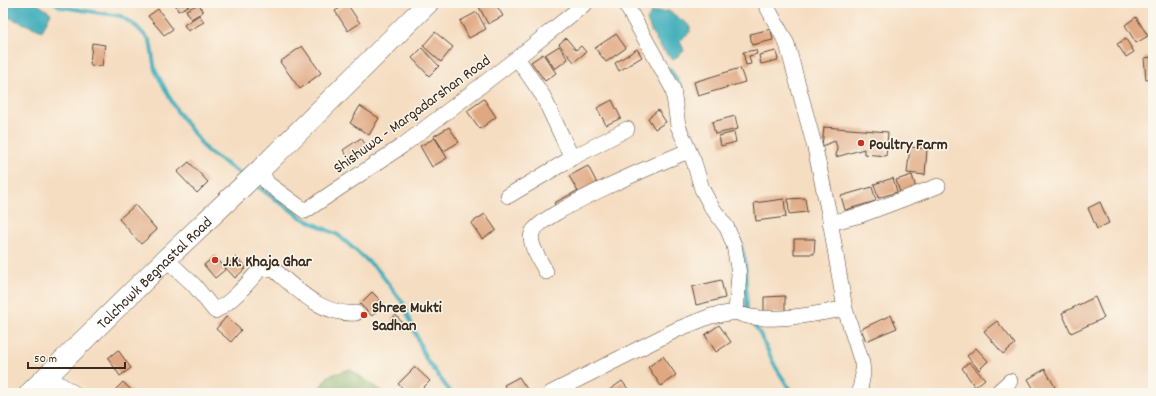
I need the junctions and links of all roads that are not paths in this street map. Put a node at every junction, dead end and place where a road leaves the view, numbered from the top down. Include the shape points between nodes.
1 (428, 3) edge
2 (586, 3) edge
3 (626, 3) edge
4 (765, 3) edge
5 (517, 58) junction
6 (627, 129) dead end
7 (688, 151) junction
8 (572, 158) junction
9 (261, 169) junction
10 (938, 186) dead end
11 (508, 196) dead end
12 (830, 223) junction
13 (166, 259) junction
14 (546, 272) dead end
15 (845, 309) junction
16 (356, 313) dead end
17 (744, 315) junction
18 (1010, 381) dead end
19 (32, 393) edge
20 (74, 393) edge
21 (550, 393) edge
22 (862, 393) edge
23 (997, 393) edge

1 - 9 main road
2 - 5 street, Shishuwa - Margadarshan Road
3 - 7 street via 673,89 678,126
4 - 12 street via 787,44 815,148
5 - 8 street via 543,96
5 - 9 street, Shishuwa - Margadarshan Road via 402,146 305,211 267,183
6 - 8 street
7 - 14 street via 622,179 546,218 532,230 530,240
7 - 17 street via 702,189 727,228 734,245
8 - 11 street
9 - 13 main road, Talchowk Begnastal Road
10 - 12 street via 861,215
12 - 15 street
13 - 16 street via 194,285 215,311 250,282 260,269 272,268 321,306 348,314
13 - 19 main road, Talchowk Begnastal Road
15 - 17 street via 790,316
15 - 22 street via 862,363
17 - 21 street via 712,316 678,329
18 - 23 street
19 - 20 street via 47,391 56,382

